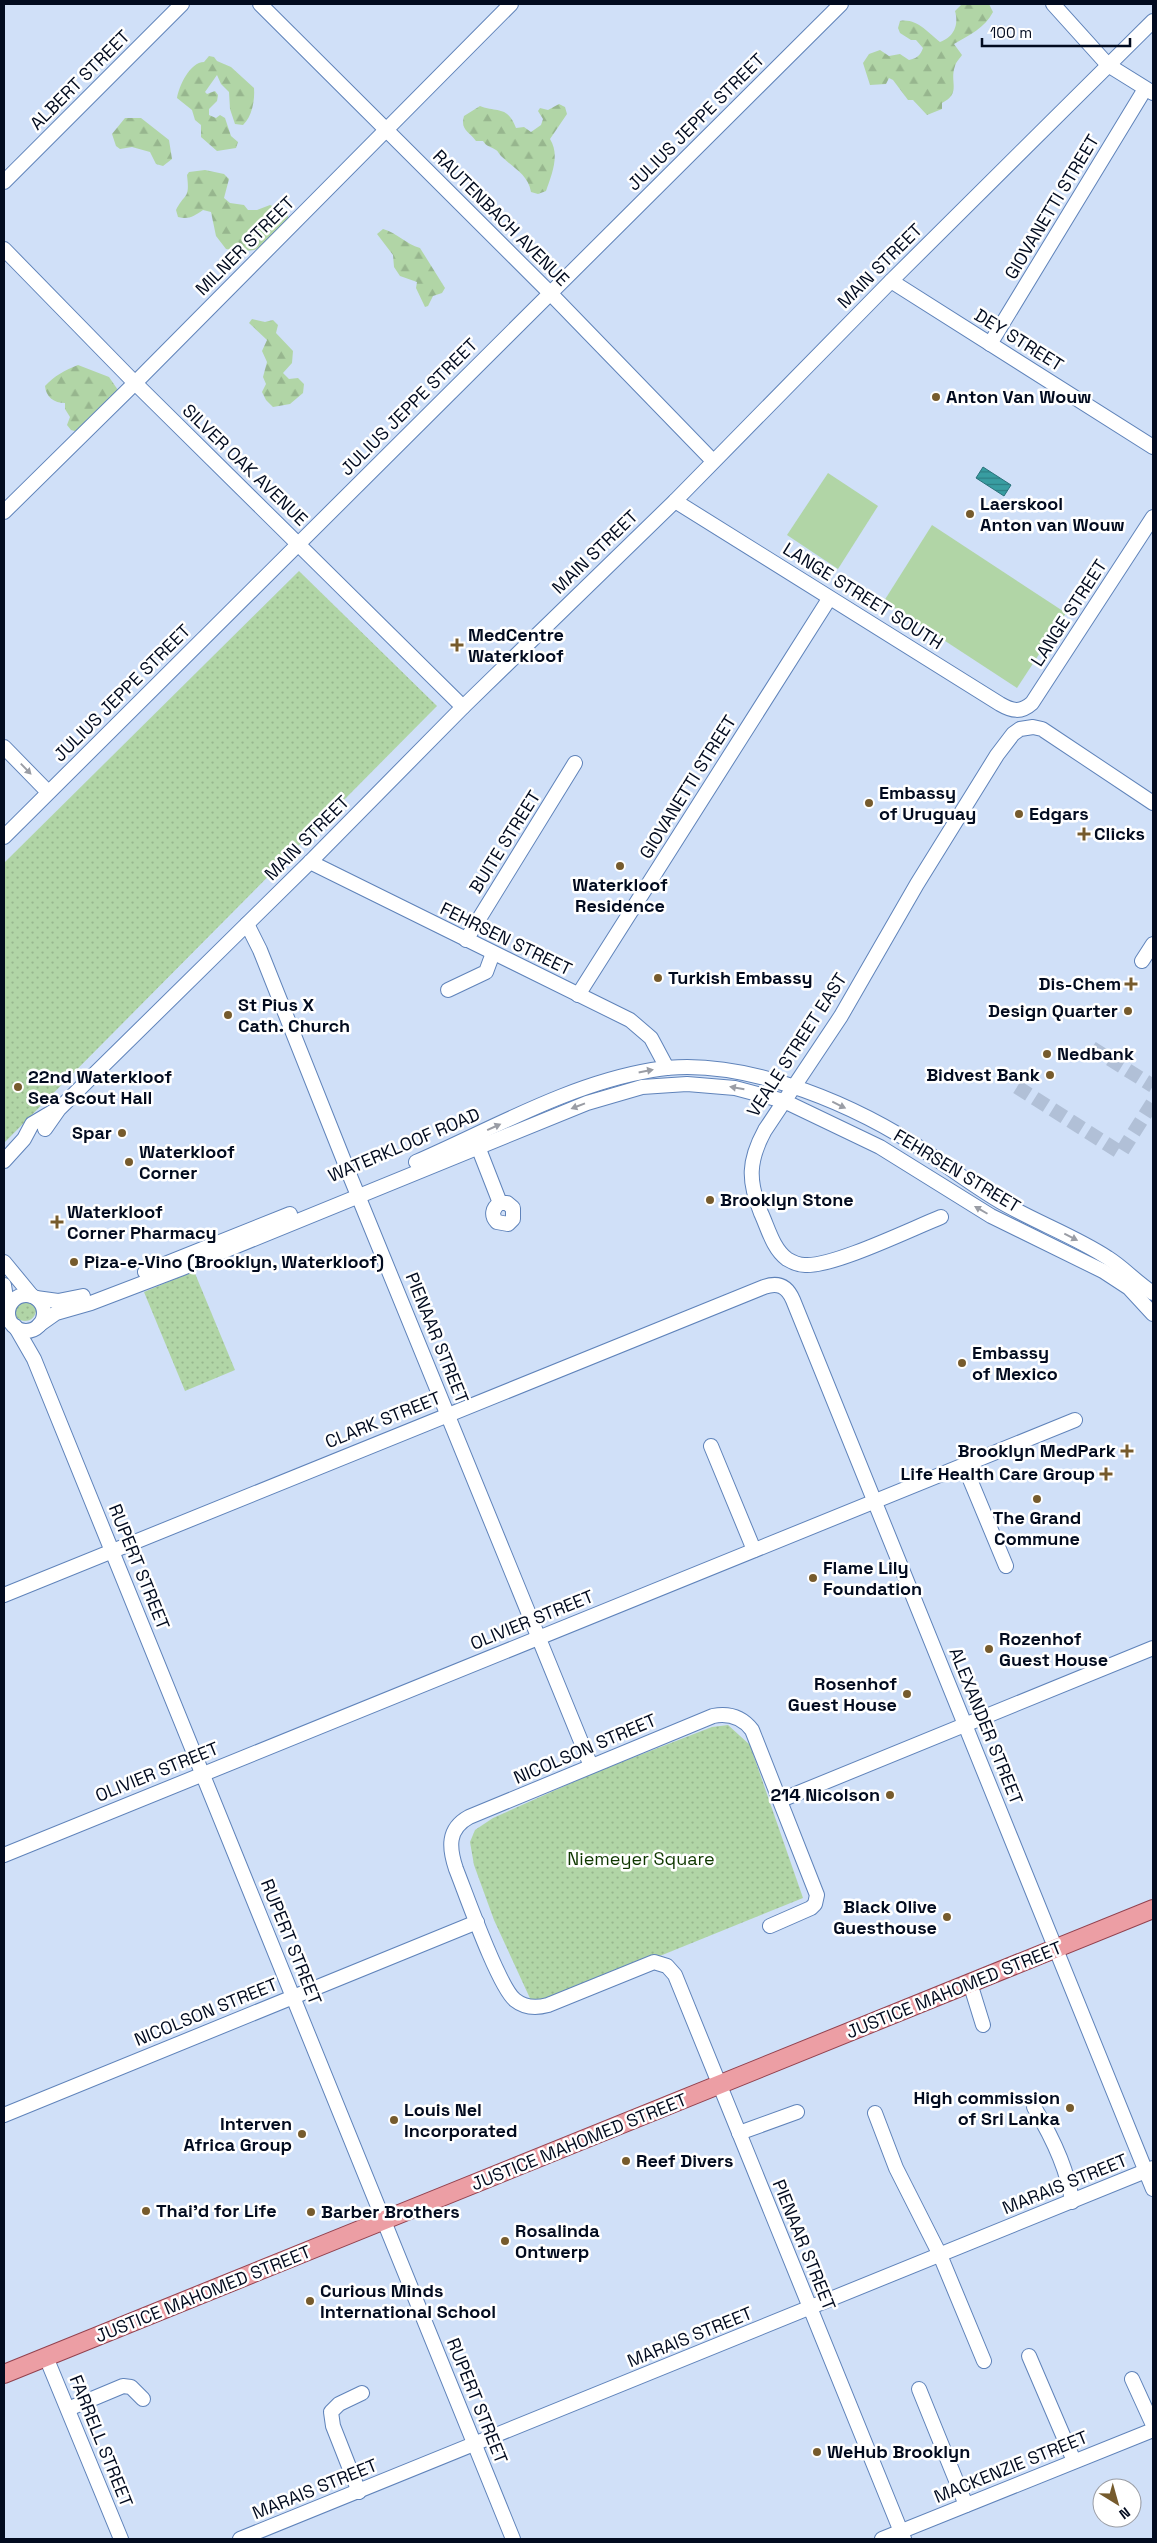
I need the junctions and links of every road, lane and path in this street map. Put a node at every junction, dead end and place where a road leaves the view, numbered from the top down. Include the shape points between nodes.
1 (182, 4) edge
2 (260, 4) edge
3 (511, 4) edge
4 (840, 4) edge
5 (1052, 4) edge
6 (1153, 21) edge
7 (1108, 65) junction
8 (1149, 91) edge
9 (386, 128) junction
10 (4, 182) edge
11 (4, 249) edge
12 (891, 281) junction
13 (550, 293) junction
14 (990, 344) junction
15 (135, 384) junction
16 (1153, 446) edge
17 (713, 461) junction
18 (675, 501) junction
19 (4, 512) edge
20 (1153, 518) edge
21 (299, 544) junction
22 (829, 599) junction
23 (1032, 703) joint
24 (463, 707) junction
25 (4, 746) edge
26 (575, 763) dead end
27 (48, 792) junction
28 (1153, 803) edge
29 (4, 837) edge
30 (310, 862) junction
31 (247, 924) junction
32 (466, 940) junction
33 (1153, 944) edge
34 (493, 953) junction
35 (1142, 961) dead end
36 (448, 990) dead end
37 (578, 995) junction
38 (667, 1068) junction
39 (794, 1086) junction
40 (784, 1101) junction
41 (526, 1120) junction
42 (476, 1141) junction
43 (8, 1158) edge
44 (356, 1192) junction
45 (998, 1200) junction
46 (500, 1203) dead end
47 (940, 1216) dead end
48 (232, 1243) junction
49 (1058, 1247) junction
50 (4, 1262) edge
51 (777, 1284) joint
52 (4, 1285) edge
53 (1153, 1293) edge
54 (34, 1297) junction
55 (8, 1312) junction
56 (1153, 1314) edge
57 (14, 1326) junction
58 (37, 1326) junction
59 (34, 1359) junction
60 (448, 1414) junction
61 (1075, 1420) dead end
62 (711, 1446) dead end
63 (964, 1465) junction
64 (875, 1501) junction
65 (112, 1550) junction
66 (754, 1550) junction
67 (1006, 1566) dead end
68 (4, 1595) edge
69 (539, 1638) junction
70 (1153, 1648) edge
71 (965, 1725) junction
72 (591, 1766) junction
73 (203, 1774) junction
74 (781, 1800) junction
75 (4, 1855) edge
76 (1153, 1909) edge
77 (477, 1922) junction
78 (770, 1926) dead end
79 (1056, 1948) junction
80 (668, 1966) joint
81 (970, 1983) junction
82 (293, 1997) junction
83 (983, 2025) dead end
84 (719, 2085) junction
85 (1034, 2107) dead end
86 (797, 2112) dead end
87 (874, 2113) dead end
88 (4, 2114) edge
89 (739, 2133) junction
90 (1150, 2170) edge
91 (1153, 2189) edge
92 (1072, 2202) junction
93 (384, 2221) junction
94 (940, 2255) junction
95 (810, 2308) junction
96 (1029, 2356) dead end
97 (46, 2357) junction
98 (984, 2361) dead end
99 (4, 2374) edge
100 (1132, 2380) dead end
101 (919, 2388) dead end
102 (362, 2393) dead end
103 (143, 2399) dead end
104 (68, 2409) junction
105 (1153, 2425) edge
106 (1153, 2430) edge
107 (475, 2445) junction
108 (1074, 2462) junction
109 (359, 2492) junction
110 (966, 2505) junction
111 (902, 2535) edge
112 (121, 2539) edge
113 (240, 2539) edge
114 (513, 2539) edge
115 (882, 2539) edge

1 - 10 street, ALBERT STREET
2 - 9 street, RAUTENBACH AVENUE
3 - 9 street, MILNER STREET
4 - 13 street, JULIUS JEPPE STREET
5 - 7 street
6 - 7 street, MAIN STREET
7 - 8 street
7 - 12 street, MAIN STREET
8 - 14 street, GIOVANETTI STREET
9 - 13 street, RAUTENBACH AVENUE
9 - 15 street, MILNER STREET
11 - 15 street, SILVER OAK AVENUE
12 - 14 street, DEY STREET
12 - 17 street, MAIN STREET
13 - 17 street, RAUTENBACH AVENUE
13 - 21 street, JULIUS JEPPE STREET
14 - 16 street, DEY STREET
15 - 19 street, MILNER STREET
15 - 21 street, SILVER OAK AVENUE
17 - 18 street, MAIN STREET
18 - 22 street, LANGE STREET SOUTH
18 - 24 street, MAIN STREET
20 - 23 street, LANGE STREET
21 - 24 street, SILVER OAK AVENUE
21 - 27 street, JULIUS JEPPE STREET
22 - 23 street, LANGE STREET SOUTH via 1009,710 1022,710
22 - 37 street, GIOVANETTI STREET
24 - 30 street, MAIN STREET
25 -> 27 street
26 - 32 street, BUITE STREET
27 - 29 street, JULIUS JEPPE STREET
28 - 39 street, VEALE STREET EAST via 1048,732 1026,727 1013,734 997,754 841,1015
30 - 31 street, MAIN STREET
30 - 32 street, FEHRSEN STREET
31 - 43 street, MAIN STREET
31 - 44 street, PIENAAR STREET
32 - 34 street, FEHRSEN STREET
33 - 35 street
34 - 36 street via 486,972
34 - 37 street, FEHRSEN STREET
37 - 38 street, FEHRSEN STREET via 637,1024 655,1043
38 - 39 street, WATERKLOOF ROAD via 725,1070
41 -> 38 street, WATERKLOOF ROAD via 605,1081
39 - 40 street, VEALE STREET EAST
39 -> 45 street, FEHRSEN STREET via 913,1143
40 -> 41 street, WATERKLOOF ROAD via 736,1088 662,1084 599,1098
40 - 47 street, VEALE STREET EAST via 758,1144 751,1180 753,1194 774,1242 787,1259 805,1266 832,1261
49 -> 40 street, FEHRSEN STREET via 991,1216 880,1147
41 - 42 street, WATERKLOOF ROAD
42 - 44 street, WATERKLOOF ROAD
42 - 46 street
44 - 48 street, WATERKLOOF ROAD
44 - 60 street, PIENAAR STREET
45 - 49 street via 1006,1214 1046,1235
45 -> 53 street, FEHRSEN STREET via 1106,1256
48 - 54 street, WATERKLOOF ROAD via 79,1297 58,1301
48 - 58 street, WATERKLOOF ROAD via 91,1303 56,1313
49 - 56 street, FEHRSEN STREET via 1118,1280 1136,1294
50 - 54 street
51 - 60 street, CLARK STREET
51 - 64 street, ALEXANDER STREET via 791,1294
52 - 55 street
54 - 55 street via 16,1298
54 - 58 street via 44,1311
55 - 57 street
57 - 58 street via 25,1330
57 - 59 street, RUPERT STREET
58 - 59 street, RUPERT STREET via 32,1343
59 - 65 street, RUPERT STREET
60 - 65 street, CLARK STREET
60 - 69 street, PIENAAR STREET
61 - 63 street, OLIVIER STREET
62 - 66 street
63 - 64 street, OLIVIER STREET
63 - 67 street
64 - 66 street, OLIVIER STREET
64 - 71 street, ALEXANDER STREET
65 - 68 street, CLARK STREET
65 - 73 street, RUPERT STREET
66 - 69 street, OLIVIER STREET
69 - 72 street, PIENAAR STREET
69 - 73 street, OLIVIER STREET
70 - 71 street
71 - 74 street
71 - 79 street, ALEXANDER STREET
72 - 74 street, NICOLSON STREET via 713,1716 731,1715 752,1730
72 - 77 street, NICOLSON STREET via 469,1817 457,1826 452,1836 451,1852
73 - 75 street, OLIVIER STREET
73 - 82 street, RUPERT STREET
74 - 78 street, NICOLSON STREET via 817,1899 806,1911
76 - 79 main road, JUSTICE MAHOMED STREET
77 - 80 street, NICOLSON STREET via 508,1993 516,2001 531,2007 548,2005 648,1964 658,1962
77 - 82 street, NICOLSON STREET
79 - 81 main road, JUSTICE MAHOMED STREET
79 - 90 street, ALEXANDER STREET
80 - 84 street, PIENAAR STREET via 675,1975
81 - 83 street
81 - 84 main road, JUSTICE MAHOMED STREET
82 - 88 street, NICOLSON STREET
82 - 93 street, RUPERT STREET
84 - 89 street, PIENAAR STREET
84 - 93 main road, JUSTICE MAHOMED STREET
85 - 92 street via 1070,2183
86 - 89 street
87 - 94 street via 907,2193
89 - 95 street, PIENAAR STREET
90 - 91 street, ALEXANDER STREET
90 - 92 street, MARAIS STREET
92 - 94 street, MARAIS STREET
93 - 97 main road, JUSTICE MAHOMED STREET
93 - 107 street, RUPERT STREET
94 - 95 street, MARAIS STREET
94 - 98 street
95 - 107 street, MARAIS STREET
95 - 111 street, PIENAAR STREET
96 - 108 street
97 - 99 main road, JUSTICE MAHOMED STREET
97 - 104 street, FARRELL STREET
100 - 105 street
101 - 110 street
102 - 109 street via 339,2404 331,2412 333,2426
103 - 104 street via 131,2387 123,2386
104 - 112 street, FARRELL STREET
106 - 108 street, MACKENZIE STREET
107 - 109 street, MARAIS STREET
107 - 114 street, RUPERT STREET
108 - 110 street, MACKENZIE STREET
109 - 113 street, MARAIS STREET
110 - 111 street, MACKENZIE STREET
111 - 115 street, MACKENZIE STREET

